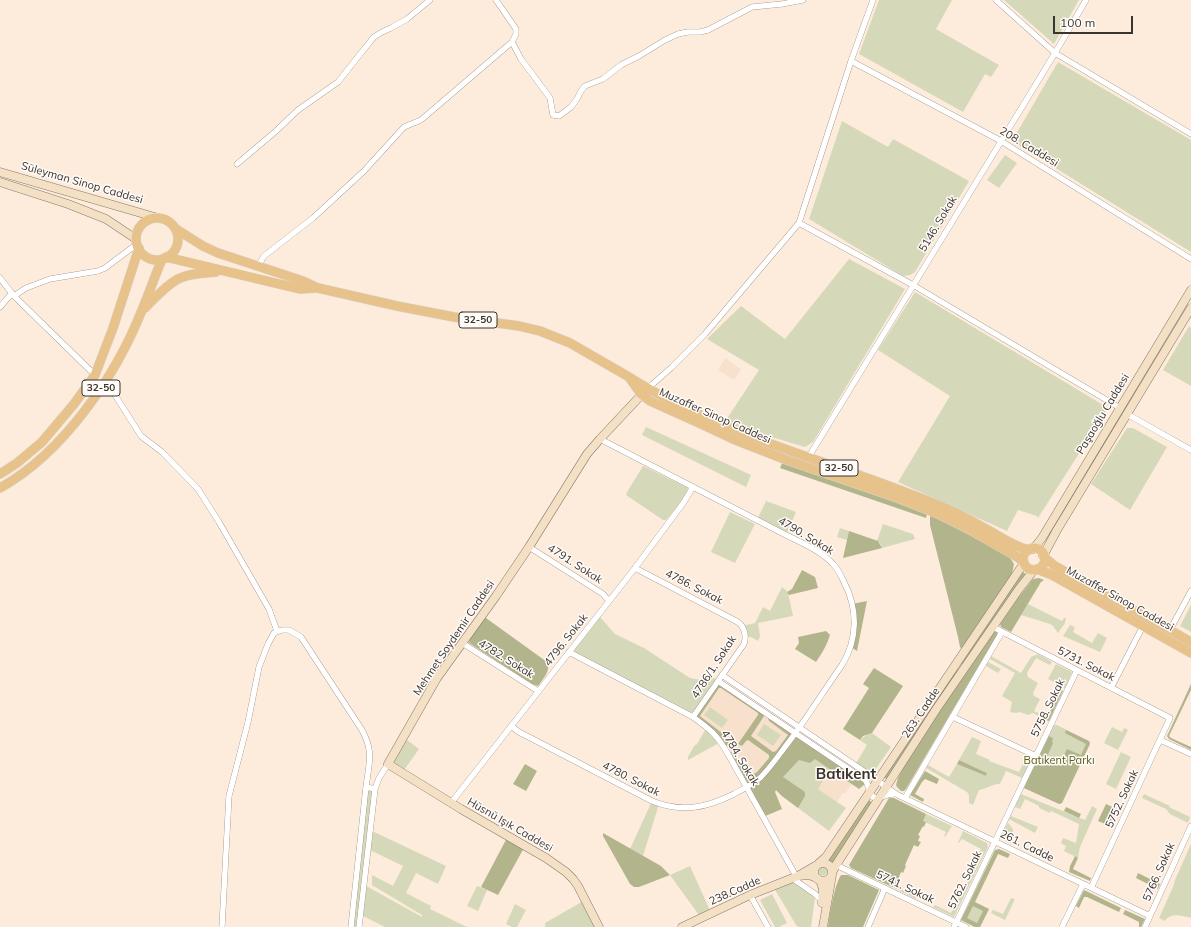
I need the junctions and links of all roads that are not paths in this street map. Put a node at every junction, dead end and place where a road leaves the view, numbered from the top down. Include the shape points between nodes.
1 (430, 0) edge
2 (496, 0) edge
3 (803, 0) edge
4 (874, 0) edge
5 (996, 0) edge
6 (1086, 0) edge
7 (512, 42) junction
8 (1055, 52) junction
9 (851, 60) junction
10 (1191, 134) edge
11 (1001, 141) junction
12 (237, 164) dead end
13 (0, 172) edge
14 (0, 182) edge
15 (158, 218) junction
16 (799, 223) junction
17 (176, 229) junction
18 (137, 244) junction
19 (164, 258) junction
20 (1191, 259) edge
21 (258, 266) junction
22 (223, 271) junction
23 (0, 278) edge
24 (913, 286) junction
25 (318, 288) junction
26 (1191, 290) edge
27 (13, 295) junction
28 (0, 306) edge
29 (1191, 308) edge
30 (142, 310) junction
31 (94, 375) junction
32 (104, 384) junction
33 (644, 391) junction
34 (1120, 408) junction
35 (1127, 414) junction
36 (600, 439) junction
37 (1191, 450) edge
38 (808, 458) junction
39 (0, 474) edge
40 (693, 487) junction
41 (0, 488) edge
42 (529, 547) junction
43 (1031, 549) junction
44 (1044, 557) junction
45 (1023, 562) junction
46 (635, 568) junction
47 (1036, 570) junction
48 (1191, 591) edge
49 (609, 601) junction
50 (742, 626) joint
51 (1143, 626) junction
52 (993, 627) junction
53 (1170, 630) junction
54 (277, 631) junction
55 (1002, 632) junction
56 (1191, 642) edge
57 (462, 643) junction
58 (569, 652) junction
59 (1191, 653) edge
60 (1077, 670) junction
61 (722, 675) junction
62 (718, 681) junction
63 (1111, 688) junction
64 (538, 691) junction
65 (693, 717) junction
66 (953, 717) junction
67 (1170, 718) joint
68 (511, 726) junction
69 (797, 730) junction
70 (1160, 740) junction
71 (1191, 754) edge
72 (1036, 756) junction
73 (388, 764) junction
74 (877, 780) junction
75 (366, 787) junction
76 (746, 787) junction
77 (886, 787) junction
78 (375, 789) junction
79 (870, 791) junction
80 (896, 794) junction
81 (879, 797) junction
82 (905, 798) junction
83 (451, 803) junction
84 (1191, 826) edge
85 (995, 842) junction
86 (818, 864) junction
87 (833, 871) junction
88 (795, 876) junction
89 (818, 879) junction
90 (1082, 884) junction
91 (885, 888) junction
92 (1091, 888) junction
93 (750, 895) junction
94 (822, 901) junction
95 (1150, 916) junction
96 (955, 925) edge
97 (222, 927) edge
98 (351, 927) edge
99 (359, 927) edge
100 (599, 927) edge
101 (682, 927) edge
102 (768, 927) edge
103 (817, 927) edge
104 (823, 927) edge
105 (868, 927) edge
106 (966, 927) edge
107 (1062, 927) edge
108 (1146, 927) edge

1 - 12 street via 407,19 374,37 338,82 298,110
2 - 7 street via 516,29
3 - 7 street via 755,6 708,30 685,32 670,37 616,68 603,79 585,86 571,107 559,116 554,115 550,98 521,59
4 - 9 street
5 - 8 street
6 - 8 street, 5146. Sokak
7 - 21 street via 421,120 404,127 364,171 313,218 264,256
8 - 10 street
8 - 11 street, 5146. Sokak
9 - 11 street, 208. Caddesi
9 - 16 street
11 - 20 street, 208. Caddesi
11 - 24 street, 5146. Sokak
13 - 15 street, Süleyman Sinop Caddesi
14 - 18 street, Süleyman Sinop Caddesi via 68,204 106,220
15 - 17 main road via 168,221
15 - 18 main road via 142,224
16 - 24 street
16 - 33 street via 705,334
17 - 19 main road via 177,246
17 - 21 main road, 32-50 via 218,253
18 - 19 main road via 144,255 153,259
18 - 27 street via 98,271 44,281
18 - 31 main road, 32-50 via 113,328
19 - 22 main road, 32-50
19 - 30 main road, 32-50
21 - 25 main road, 32-50
22 - 25 main road, 32-50 via 300,289
22 - 30 main road via 179,278
23 - 27 street
24 - 34 street
24 - 38 street, 5146. Sokak
25 - 33 main road, Muzaffer Sinop Caddesi / 32-50 via 397,306 540,331 570,343 629,377
26 - 34 street, Paşaoğlu Caddesi
27 - 28 street
27 - 31 street
29 - 35 street, Paşaoğlu Caddesi
30 - 32 main road, 32-50
31 - 39 main road, 32-50 via 42,442
32 - 41 main road, 32-50 via 50,450 28,470
32 - 54 street via 115,395 141,436 162,452 198,489 270,609
33 - 36 street, Mehmet Soydemir Caddesi
33 - 38 main road, Muzaffer Sinop Caddesi / 32-50
33 - 45 main road, Muzaffer Sinop Caddesi / 32-50 via 650,400 733,439 936,513 1016,555
34 - 43 street, Paşaoğlu Caddesi via 1042,538
35 - 37 street
35 - 44 street, Paşaoğlu Caddesi via 1057,530
36 - 40 street, 4790. Sokak
36 - 42 street, Mehmet Soydemir Caddesi via 580,465
38 - 43 main road, Muzaffer Sinop Caddesi / 32-50 via 930,501 1019,546
40 - 46 street, 4796. Sokak
40 - 69 street, 4790. Sokak via 830,561 848,590 854,621 850,650
42 - 49 street, 4791. Sokak via 603,594
42 - 57 street, Mehmet Soydemir Caddesi
43 - 44 main road via 1040,551
43 - 45 main road via 1024,555
44 - 47 main road via 1044,563
44 - 53 main road, Muzaffer Sinop Caddesi via 1055,566
45 - 47 main road via 1029,569
45 - 74 street, 263. Cadde
46 - 49 street, 4796. Sokak
46 - 50 street, 4786. Sokak via 736,620
47 - 51 main road, Muzaffer Sinop Caddesi via 1052,575
47 - 52 street, 263. Cadde via 1019,589
48 - 53 street
49 - 58 street, 4796. Sokak
50 - 61 street, 4786/1. Sokak via 745,641
51 - 59 main road, Muzaffer Sinop Caddesi
51 - 63 street
52 - 55 street, 5731. Sokak
52 - 77 street, 263. Cadde
53 - 56 main road, Muzaffer Sinop Caddesi
54 - 75 street via 289,630 301,637 362,730 370,753
54 - 97 street via 268,644 259,667 229,796
55 - 60 street, 5731. Sokak
55 - 66 street
57 - 64 street, 4782. Sokak
57 - 73 street, Mehmet Soydemir Caddesi via 437,678
58 - 64 street, 4796. Sokak
58 - 65 street, 4784. Sokak
60 - 63 street, 5731. Sokak
60 - 72 street, 5758. Sokak
61 - 62 street, 4786/1. Sokak
61 - 69 street, 261. Cadde
62 - 65 street, 4786/1. Sokak
62 - 69 street, 261. Cadde
63 - 67 street, 5731. Sokak
64 - 68 street, 4796. Sokak
65 - 76 street, 4784. Sokak via 716,735
66 - 72 street
66 - 82 street
67 - 70 street, 5752. Sokak
68 - 76 street, 4780. Sokak via 652,801 667,806 704,806
68 - 83 street, 4796. Sokak
69 - 74 street, 261. Cadde
69 - 76 street, 4780. Sokak via 768,769
69 - 79 street, 261. Cadde via 866,780
70 - 71 street
70 - 92 street, 5752. Sokak
72 - 85 street, 5758. Sokak
73 - 78 street, Mehmet Soydemir Caddesi
73 - 83 street, Hüsnü Işık Caddesi
74 - 77 street, 261. Cadde
74 - 79 street, 263. Cadde
75 - 78 street
75 - 98 street
76 - 88 street, 4784. Sokak
77 - 80 street, 261. Cadde
77 - 81 street, 263. Cadde
78 - 99 street, Mehmet Soydemir Caddesi
79 - 81 street, 261. Cadde via 872,796
79 - 86 street, 263. Cadde via 826,857
80 - 81 street
80 - 82 street, 261. Cadde
81 - 87 street, 263. Cadde
82 - 85 street, 261. Cadde
83 - 100 street, Hüsnü Işık Caddesi via 566,872 578,886
84 - 95 street, 5766. Sokak
85 - 90 street, 261. Cadde
85 - 96 street, 5762. Sokak
86 - 87 street via 828,864
86 - 88 street, 238.Cadde
86 - 89 street via 814,871
87 - 89 street via 831,877 826,880
87 - 91 street, 5741. Sokak
87 - 104 street, 263. Cadde
88 - 89 street via 809,875
88 - 93 street, 238.Cadde
88 - 94 street
89 - 94 street via 823,889
90 - 92 street, 261. Cadde
90 - 107 street
91 - 96 street, 5741. Sokak
91 - 105 street
92 - 95 street, 261. Cadde
93 - 101 street, 238.Cadde
93 - 102 street
94 - 103 street
95 - 108 street, 5766. Sokak
96 - 106 street, 5741. Sokak

